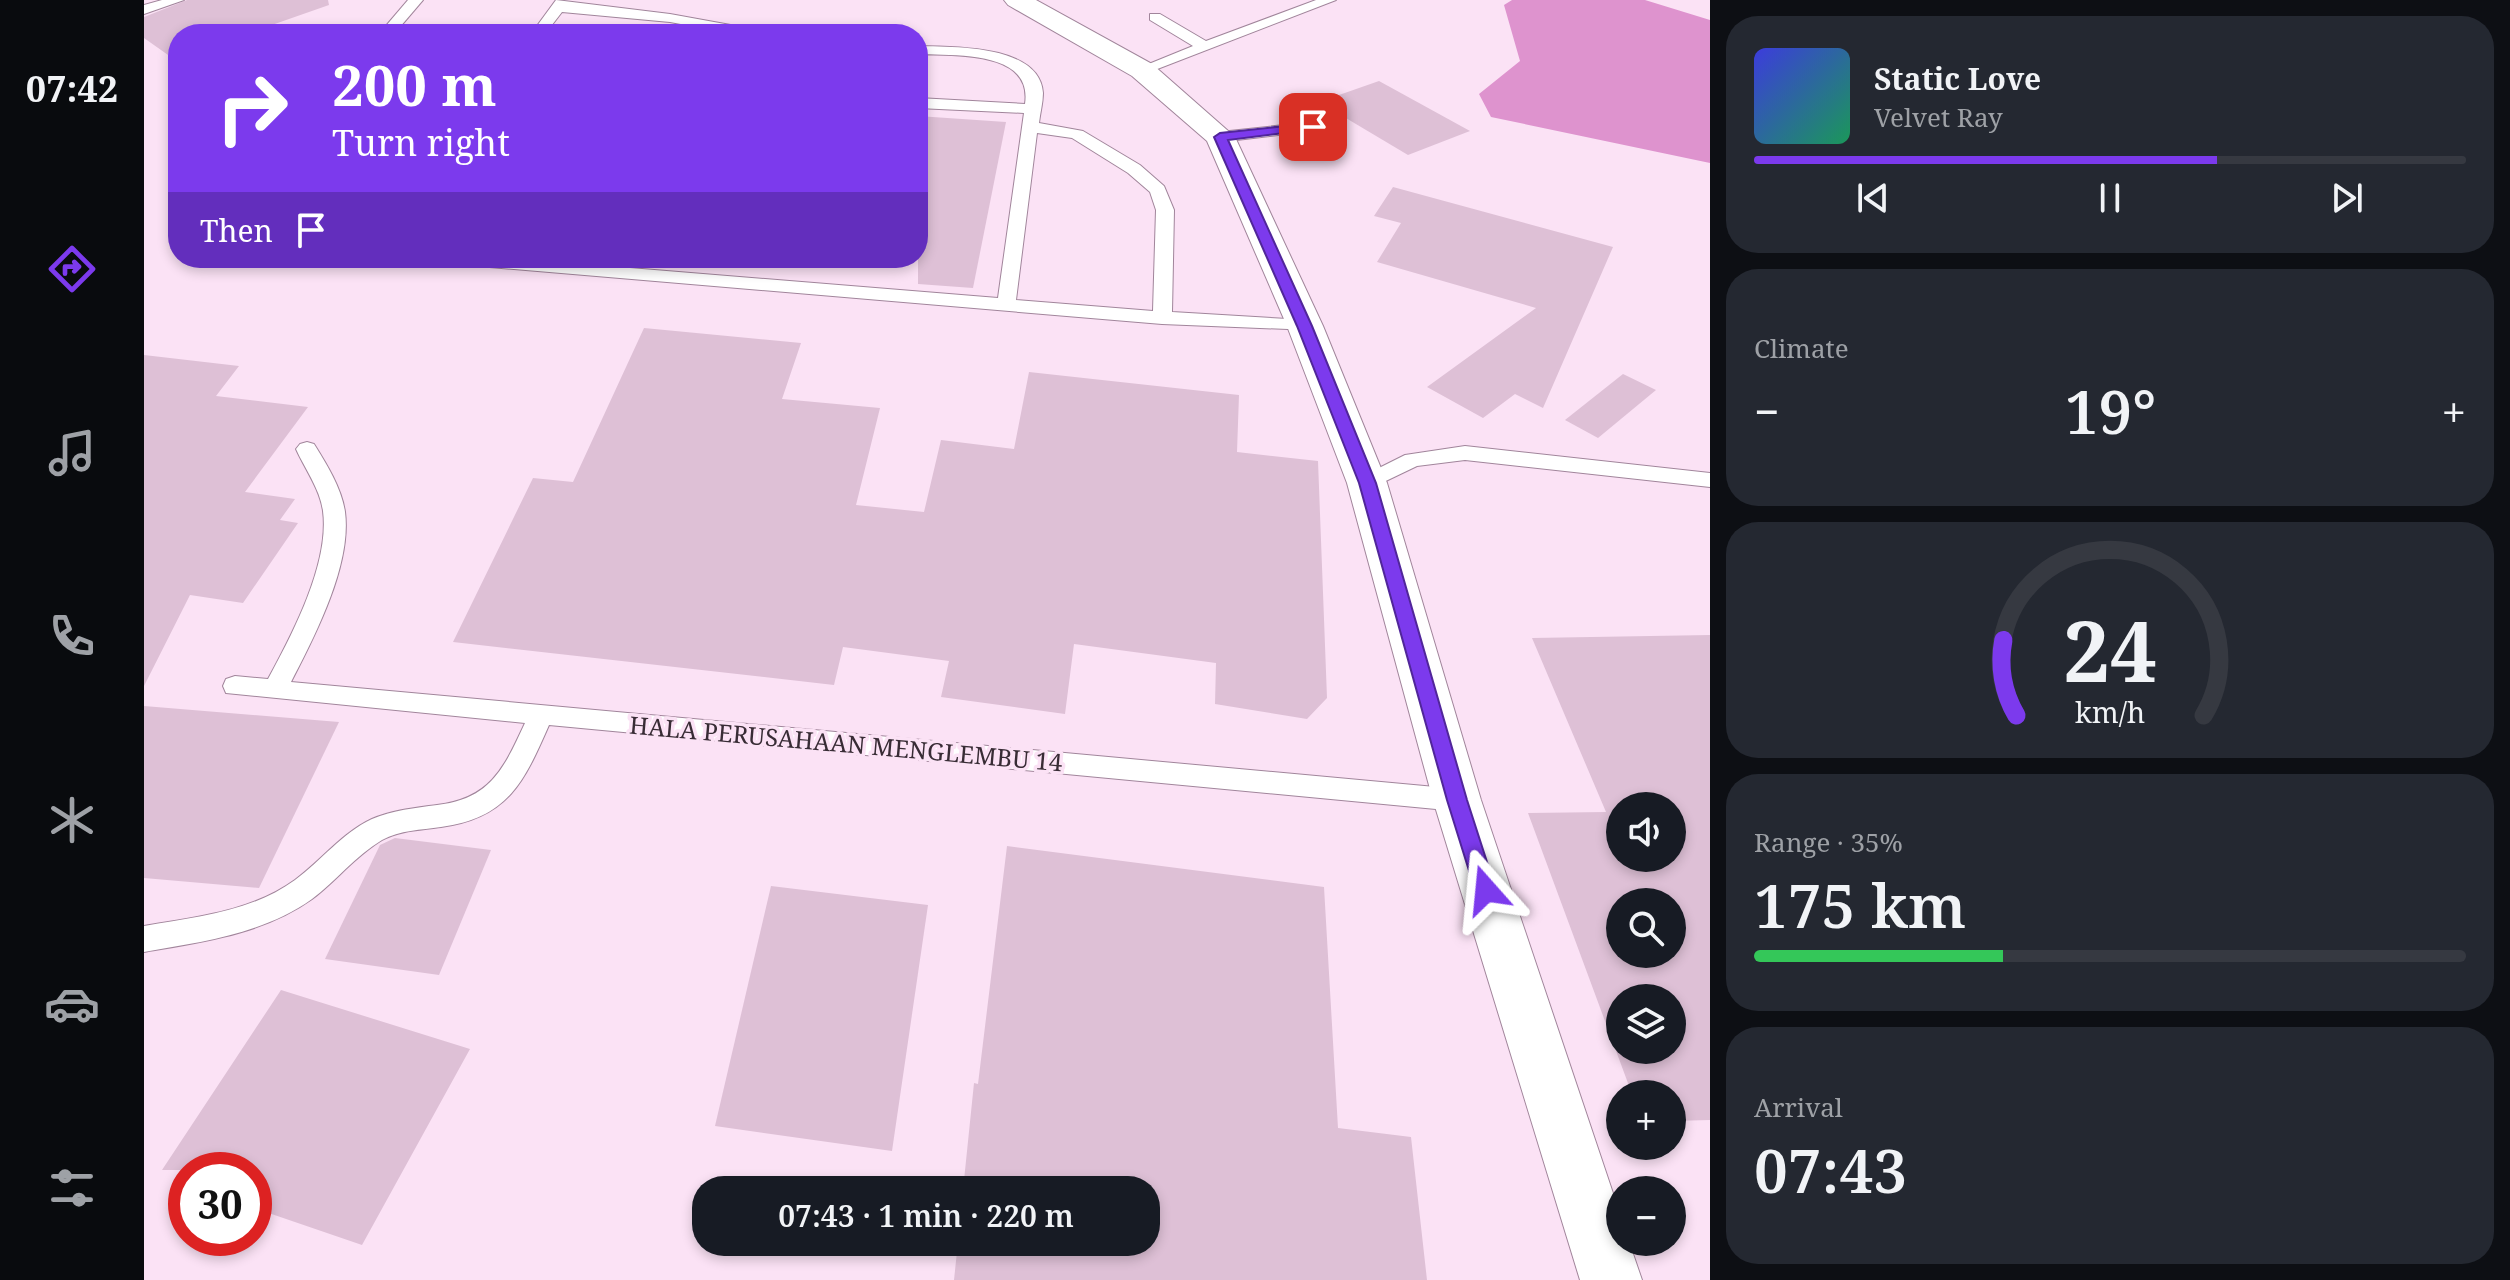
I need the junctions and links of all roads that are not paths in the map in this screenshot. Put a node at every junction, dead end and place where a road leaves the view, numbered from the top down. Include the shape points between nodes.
1 (177, 0) edge
2 (416, 0) edge
3 (1017, 0) edge
4 (1285, 0) edge
5 (1329, 0) edge
6 (560, 4) edge
7 (144, 10) edge
8 (1302, 10) junction
9 (1155, 17) dead end
10 (395, 24) edge
11 (545, 24) edge
12 (703, 24) edge
13 (1204, 46) junction
14 (928, 51) edge
15 (1142, 70) junction
16 (928, 104) edge
17 (1032, 118) junction
18 (1313, 127) dead end
19 (1220, 137) junction
20 (562, 268) edge
21 (1006, 305) junction
22 (1162, 318) junction
23 (1305, 326) junction
24 (307, 449) dead end
25 (1710, 480) edge
26 (1367, 483) junction
27 (235, 686) dead end
28 (275, 689) junction
29 (542, 714) junction
30 (1457, 800) junction
31 (144, 939) edge
32 (1611, 1280) edge

1 - 7 lane
2 - 10 lane
3 - 15 street
4 - 8 lane
5 - 8 lane
6 - 11 lane
6 - 12 lane
8 - 13 lane
9 - 13 lane
13 - 15 lane
14 - 17 lane via 1008,60 1026,72 1035,91
15 - 19 street
16 - 17 lane
17 - 21 lane
17 - 22 lane via 1077,134 1158,190 1165,210
18 - 19 lane
19 - 23 street
20 - 21 lane
21 - 22 lane
22 - 23 lane
23 - 26 street
24 - 28 lane via 334,512 333,552
25 - 26 lane via 1465,453 1412,460
26 - 30 street
27 - 28 lane, HALA PERUSAHAAN MENGLEMBU 14
28 - 29 lane, HALA PERUSAHAAN MENGLEMBU 14
29 - 30 lane, HALA PERUSAHAAN MENGLEMBU 14
29 - 31 lane via 507,783 472,810 382,827 303,890 250,918
30 - 32 street

